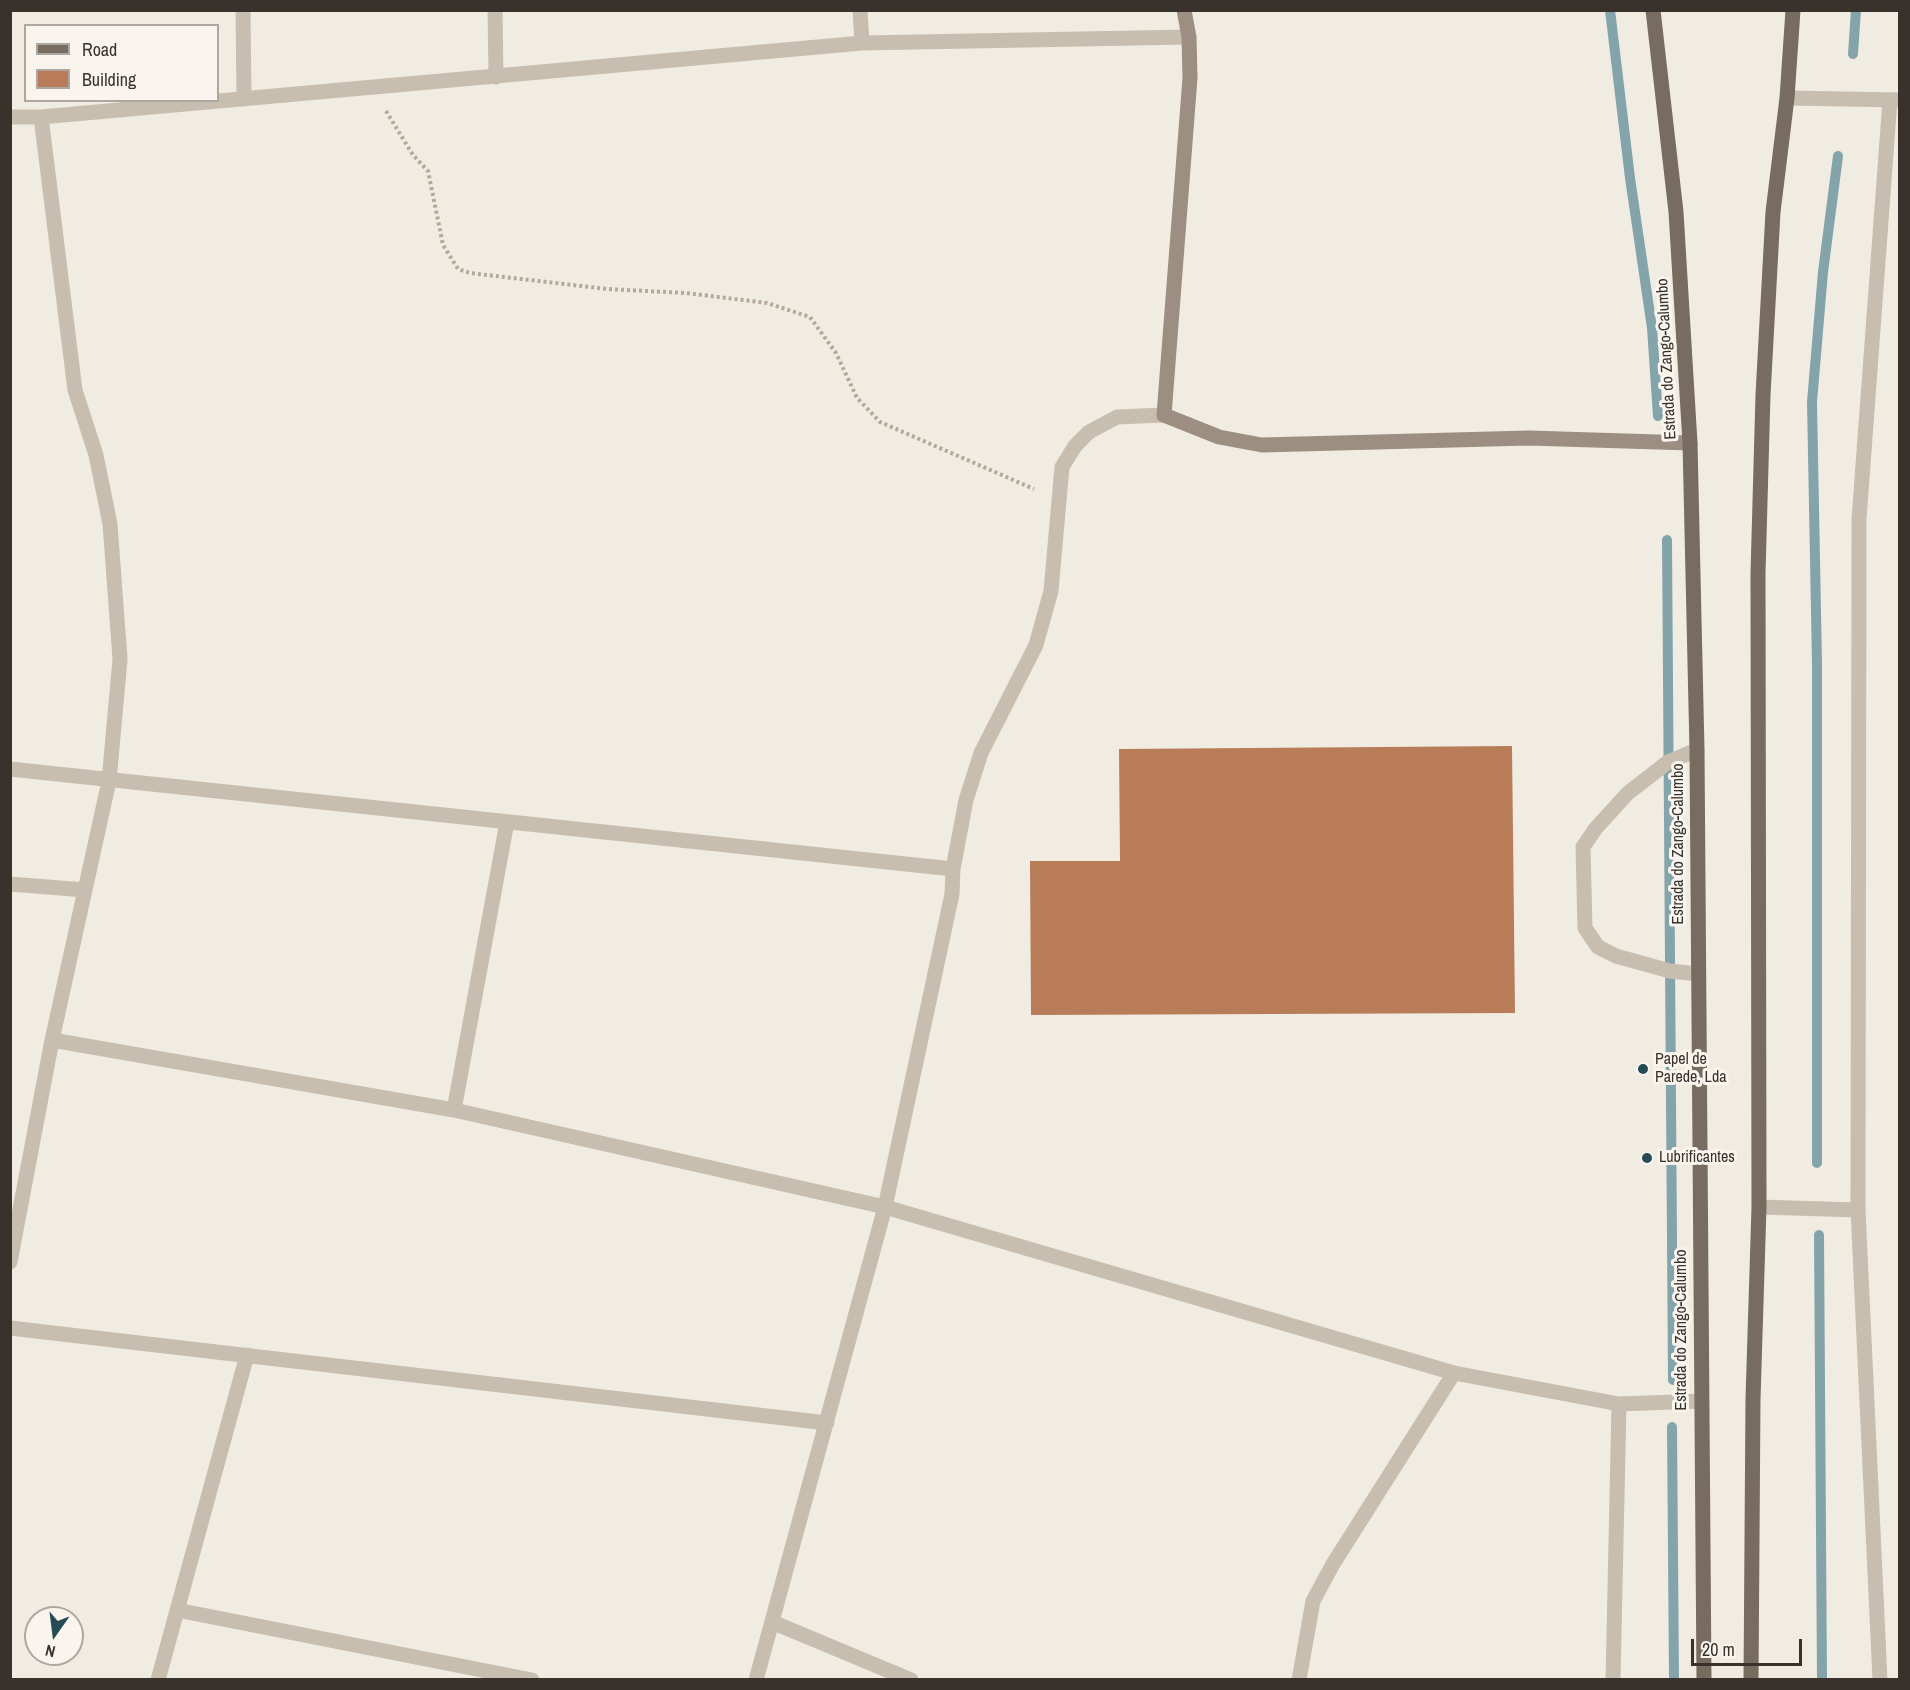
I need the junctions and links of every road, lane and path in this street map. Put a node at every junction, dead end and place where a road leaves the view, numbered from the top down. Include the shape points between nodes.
1 (243, 10) edge
2 (495, 10) edge
3 (860, 10) edge
4 (1184, 10) edge
5 (1653, 10) edge
6 (1793, 10) edge
7 (1189, 37) junction
8 (862, 43) junction
9 (496, 76) junction
10 (374, 87) junction
11 (1787, 98) junction
12 (244, 99) junction
13 (1895, 100) edge
14 (219, 101) edge
15 (210, 102) edge
16 (10, 117) edge
17 (41, 117) junction
18 (1892, 172) edge
19 (1164, 415) junction
20 (1690, 443) junction
21 (1059, 500) junction
22 (1697, 750) junction
23 (10, 770) edge
24 (109, 782) junction
25 (507, 822) junction
26 (953, 869) junction
27 (10, 884) edge
28 (85, 890) junction
29 (1698, 974) junction
30 (52, 1040) junction
31 (454, 1110) junction
32 (885, 1207) junction
33 (1758, 1207) junction
34 (1858, 1210) junction
35 (10, 1262) edge
36 (10, 1328) edge
37 (247, 1355) junction
38 (1454, 1373) junction
39 (1701, 1401) junction
40 (1619, 1404) junction
41 (827, 1422) junction
42 (177, 1610) junction
43 (772, 1622) junction
44 (158, 1680) edge
45 (532, 1680) edge
46 (756, 1680) edge
47 (911, 1680) edge
48 (1299, 1680) edge
49 (1613, 1680) edge
50 (1704, 1680) edge
51 (1751, 1680) edge
52 (1880, 1680) edge

1 - 12 street
2 - 9 street
3 - 8 street
4 - 7 street
5 - 20 main road, Estrada do Zango-Calumbo via 1676,212
6 - 11 main road
7 - 8 street
7 - 19 street via 1190,78
8 - 9 street
9 - 10 street
10 - 12 street
10 - 21 path via 395,129 428,171 443,245 458,269 607,289 766,303 810,317 836,353 857,398 880,422
11 - 13 street
11 - 33 main road via 1773,212 1761,478
12 - 14 street
13 - 18 street
15 - 17 street
16 - 17 street
17 - 24 street via 75,390 96,455 110,524 120,659
18 - 34 street via 1859,519
19 - 20 street via 1219,437 1262,445 1529,438
19 - 21 street via 1117,417 1089,432 1062,467
20 - 22 main road, Estrada do Zango-Calumbo
21 - 26 street via 1051,591 1036,645 981,753 966,800
22 - 29 main road, Estrada do Zango-Calumbo
22 - 29 street via 1668,762 1628,793 1583,847 1585,928 1598,946 1616,956 1670,971
23 - 24 street
24 - 25 street
24 - 28 street
25 - 26 street
25 - 31 street
26 - 32 street via 952,894
27 - 28 street
28 - 30 street
29 - 39 main road, Estrada do Zango-Calumbo
30 - 31 street
30 - 35 street
31 - 32 street
32 - 38 street
32 - 41 street
33 - 34 street
33 - 51 main road
34 - 52 street
36 - 37 street
37 - 41 street
37 - 42 street
38 - 40 street
38 - 48 street via 1313,1601
39 - 40 street
39 - 50 main road, Estrada do Zango-Calumbo
40 - 49 street
41 - 43 street
42 - 44 street
42 - 45 street
43 - 46 street
43 - 47 street

